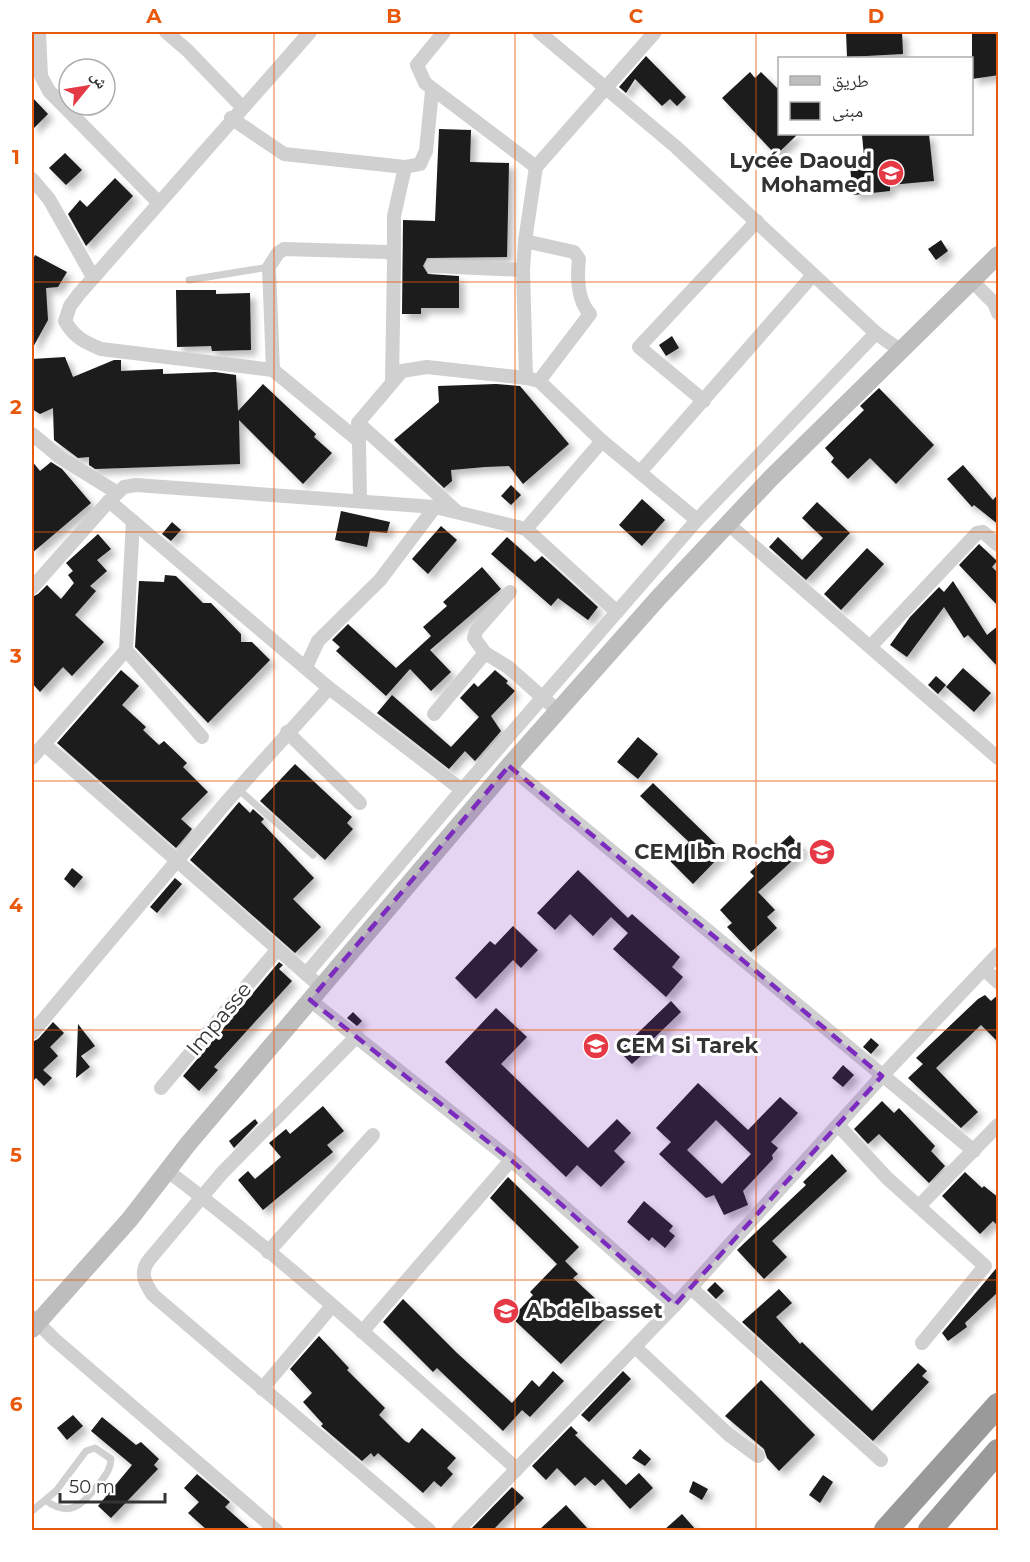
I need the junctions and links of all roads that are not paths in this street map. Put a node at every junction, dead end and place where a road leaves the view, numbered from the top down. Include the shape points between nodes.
1 (39, 32) edge
2 (166, 32) edge
3 (310, 32) edge
4 (444, 32) edge
5 (539, 32) edge
6 (656, 32) edge
7 (606, 89) junction
8 (432, 91) junction
9 (242, 107) junction
10 (231, 118) junction
11 (405, 167) junction
12 (536, 167) junction
13 (32, 179) edge
14 (158, 202) junction
15 (757, 221) junction
16 (525, 241) junction
17 (999, 255) edge
18 (394, 256) junction
19 (432, 266) dead end
20 (269, 267) junction
21 (523, 270) junction
22 (813, 275) junction
23 (93, 277) junction
24 (189, 280) dead end
25 (973, 282) junction
26 (999, 313) edge
27 (876, 333) junction
28 (901, 351) junction
29 (273, 370) junction
30 (532, 380) junction
31 (392, 381) junction
32 (704, 402) junction
33 (358, 423) junction
34 (32, 434) edge
35 (358, 441) junction
36 (602, 441) junction
37 (641, 471) junction
38 (112, 497) junction
39 (360, 500) junction
40 (435, 507) junction
41 (456, 511) junction
42 (697, 520) junction
43 (134, 521) junction
44 (727, 523) junction
45 (526, 529) junction
46 (999, 545) edge
47 (32, 588) edge
48 (510, 592) dead end
49 (617, 612) junction
50 (871, 646) junction
51 (126, 650) junction
52 (484, 653) junction
53 (306, 667) junction
54 (329, 688) junction
55 (543, 697) junction
56 (558, 711) junction
57 (434, 714) dead end
58 (287, 732) junction
59 (202, 737) dead end
60 (44, 744) junction
61 (32, 758) edge
62 (999, 758) edge
63 (509, 766) junction
64 (238, 789) junction
65 (462, 790) junction
66 (360, 803) dead end
67 (313, 855) dead end
68 (178, 860) junction
69 (277, 950) junction
70 (999, 954) edge
71 (984, 969) junction
72 (306, 974) junction
73 (999, 982) edge
74 (322, 986) junction
75 (310, 1000) junction
76 (32, 1033) edge
77 (357, 1036) junction
78 (882, 1076) junction
79 (161, 1088) dead end
80 (838, 1125) junction
81 (999, 1125) edge
82 (373, 1135) dead end
83 (974, 1151) junction
84 (511, 1160) junction
85 (169, 1172) junction
86 (201, 1196) junction
87 (920, 1206) junction
88 (268, 1252) junction
89 (691, 1288) junction
90 (675, 1305) junction
91 (332, 1306) junction
92 (33, 1323) edge
93 (362, 1332) junction
94 (922, 1343) dead end
95 (635, 1347) junction
96 (262, 1389) junction
97 (999, 1404) edge
98 (999, 1451) edge
99 (759, 1456) dead end
100 (881, 1460) dead end
101 (517, 1468) junction
102 (45, 1500) junction
103 (32, 1511) edge
104 (276, 1530) edge
105 (429, 1530) edge
106 (458, 1530) edge
107 (886, 1530) edge
108 (930, 1530) edge

1 - 14 street via 41,75 49,91
2 - 9 street
3 - 9 street
4 - 8 street via 417,65
5 - 7 street
6 - 7 street
7 - 12 street
7 - 15 street
8 - 11 street via 426,151 420,164
8 - 12 street
9 - 10 street
10 - 11 street via 284,154
10 - 14 street
11 - 18 street via 394,216
12 - 16 street
13 - 23 street via 49,199
14 - 23 street
15 - 22 street
15 - 32 street via 639,347
16 - 21 street
16 - 30 street via 574,252 579,259 577,279 590,314
17 - 25 main road
18 - 20 street via 387,252 284,249
18 - 31 street
19 - 21 street
20 - 24 lane
20 - 29 street
21 - 30 street
22 - 27 street
22 - 32 street
23 - 29 street via 70,306 65,321 83,342 101,349
25 - 26 street
25 - 28 main road
27 - 28 street
27 - 42 street
28 - 44 main road
29 - 35 street
30 - 31 street via 427,367 402,370
30 - 36 street
31 - 33 street
32 - 37 street
33 - 35 street
33 - 41 street
34 - 38 street
35 - 39 street
36 - 37 street
36 - 45 street
37 - 42 street
38 - 39 street via 136,485
38 - 43 street
38 - 47 street
39 - 40 street
40 - 41 street
40 - 53 street via 380,580 318,641
41 - 45 street
42 - 49 street
43 - 51 street
43 - 53 street
44 - 50 street
44 - 56 main road
45 - 49 street
46 - 50 street via 983,532 977,533
48 - 52 street via 476,631 474,638
49 - 55 street
50 - 62 street
51 - 59 street
51 - 60 street
52 - 55 street via 508,667
52 - 57 street
53 - 54 street
54 - 58 street
54 - 65 street
55 - 56 street
55 - 65 street
56 - 63 main road
58 - 64 street
58 - 66 street
60 - 61 street
60 - 68 street
63 - 74 main road
63 - 78 street
64 - 67 lane
64 - 68 street
65 - 72 street
68 - 69 street
68 - 76 street
69 - 72 street
69 - 79 street, Impasse
70 - 71 street
71 - 73 street
71 - 78 street
72 - 74 street
74 - 75 main road
75 - 77 street
75 - 85 main road via 188,1144
77 - 84 street
77 - 86 street
78 - 80 street
78 - 83 street
80 - 87 street via 887,1178
80 - 89 street
81 - 83 street
82 - 88 street
83 - 87 street
84 - 90 street
84 - 93 street
85 - 86 street
85 - 92 main road
86 - 88 street
86 - 96 street via 144,1267 145,1283 153,1295
87 - 94 street via 986,1266
88 - 91 street
89 - 90 street
89 - 100 street
90 - 95 street
91 - 93 street
91 - 96 street
92 - 104 street
93 - 101 street
95 - 99 street via 728,1434
95 - 101 street
96 - 105 street
97 - 107 highway
98 - 108 highway
101 - 106 street
102 - 102 lane via 86,1451 95,1448 111,1459 107,1474 82,1504 57,1508
102 - 103 lane

